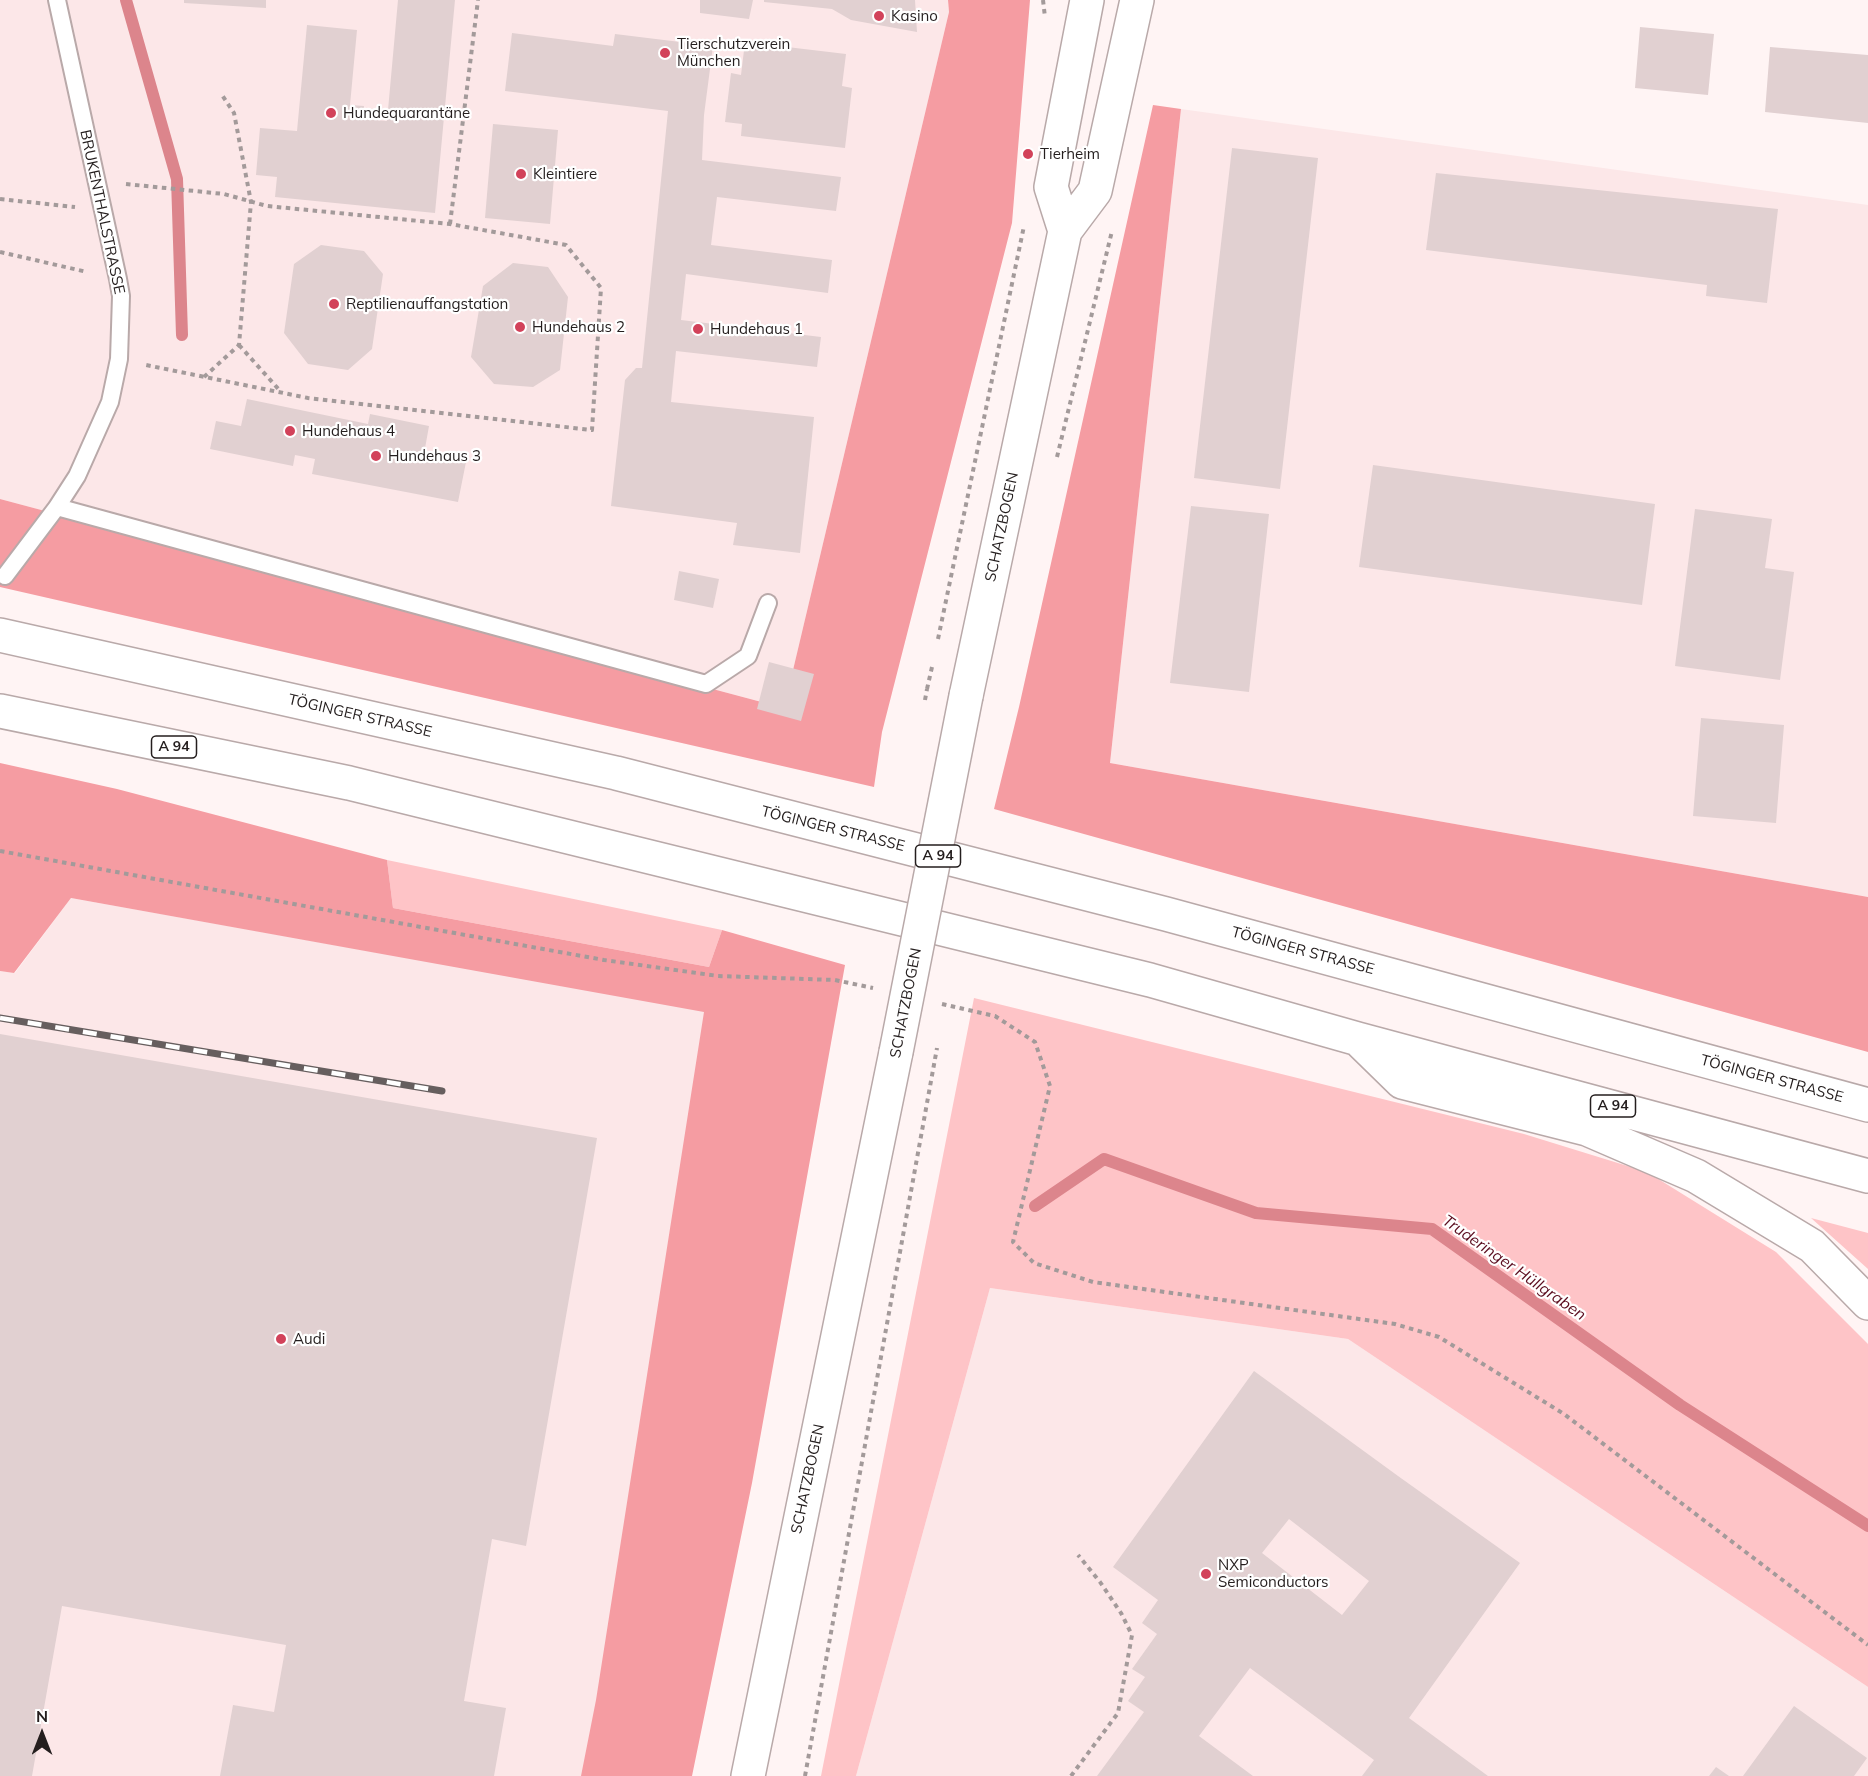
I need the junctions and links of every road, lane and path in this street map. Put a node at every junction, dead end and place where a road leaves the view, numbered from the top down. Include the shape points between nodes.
1 (57, 0) edge
2 (478, 0) edge
3 (1066, 0) edge
4 (1137, 0) edge
5 (1084, 15) edge
6 (222, 95) dead end
7 (126, 184) dead end
8 (0, 199) edge
9 (251, 202) junction
10 (103, 211) junction
11 (450, 224) junction
12 (1024, 226) dead end
13 (1113, 230) dead end
14 (1065, 231) junction
15 (0, 252) edge
16 (118, 279) junction
17 (239, 345) junction
18 (119, 359) junction
19 (203, 378) junction
20 (282, 393) junction
21 (1056, 460) dead end
22 (57, 507) junction
23 (5, 576) dead end
24 (768, 603) dead end
25 (0, 635) edge
26 (938, 642) dead end
27 (933, 661) dead end
28 (927, 689) dead end
29 (0, 711) edge
30 (0, 851) edge
31 (835, 980) dead end
32 (995, 1016) dead end
33 (1358, 1039) junction
34 (935, 1059) dead end
35 (1868, 1105) edge
36 (1868, 1176) edge
37 (1868, 1303) edge
38 (1078, 1555) dead end
39 (1868, 1645) edge
40 (748, 1776) edge
41 (805, 1776) edge
42 (1071, 1776) edge

1 - 10 lane, BRUKENTHALSTRASSE
2 - 11 path
3 - 5 main road
4 - 14 main road, SCHATZBOGEN via 1095,191
5 - 14 main road, SCHATZBOGEN via 1051,187
6 - 9 path via 234,113
7 - 9 path via 224,194
8 - 10 path
9 - 11 path
9 - 17 path
10 - 16 lane, BRUKENTHALSTRASSE
11 - 20 path via 566,245 601,288 592,430
12 - 26 path
13 - 21 path
14 - 40 main road, SCHATZBOGEN, bridge via 966,696
15 - 16 path
16 - 18 lane, BRUKENTHALSTRASSE
17 - 19 path
17 - 20 path
18 - 19 path
18 - 22 lane, BRUKENTHALSTRASSE via 110,402 77,476
19 - 20 path
22 - 23 lane, BRUKENTHALSTRASSE
22 - 24 lane via 706,684 748,656
25 - 35 main road, TÖGINGER STRASSE / A 94 via 616,773 1166,914
27 - 28 path
29 - 33 main road, A 94 via 349,783 1150,980
30 - 31 path via 604,960 718,976
32 - 39 path via 1035,1042 1050,1086 1013,1242 1034,1263 1093,1282 1395,1324 1439,1337 1564,1414
33 - 36 main road, A 94
33 - 37 main road via 1402,1082 1587,1129 1696,1176 1812,1246
34 - 41 path
38 - 42 path via 1111,1597 1132,1635 1119,1713

